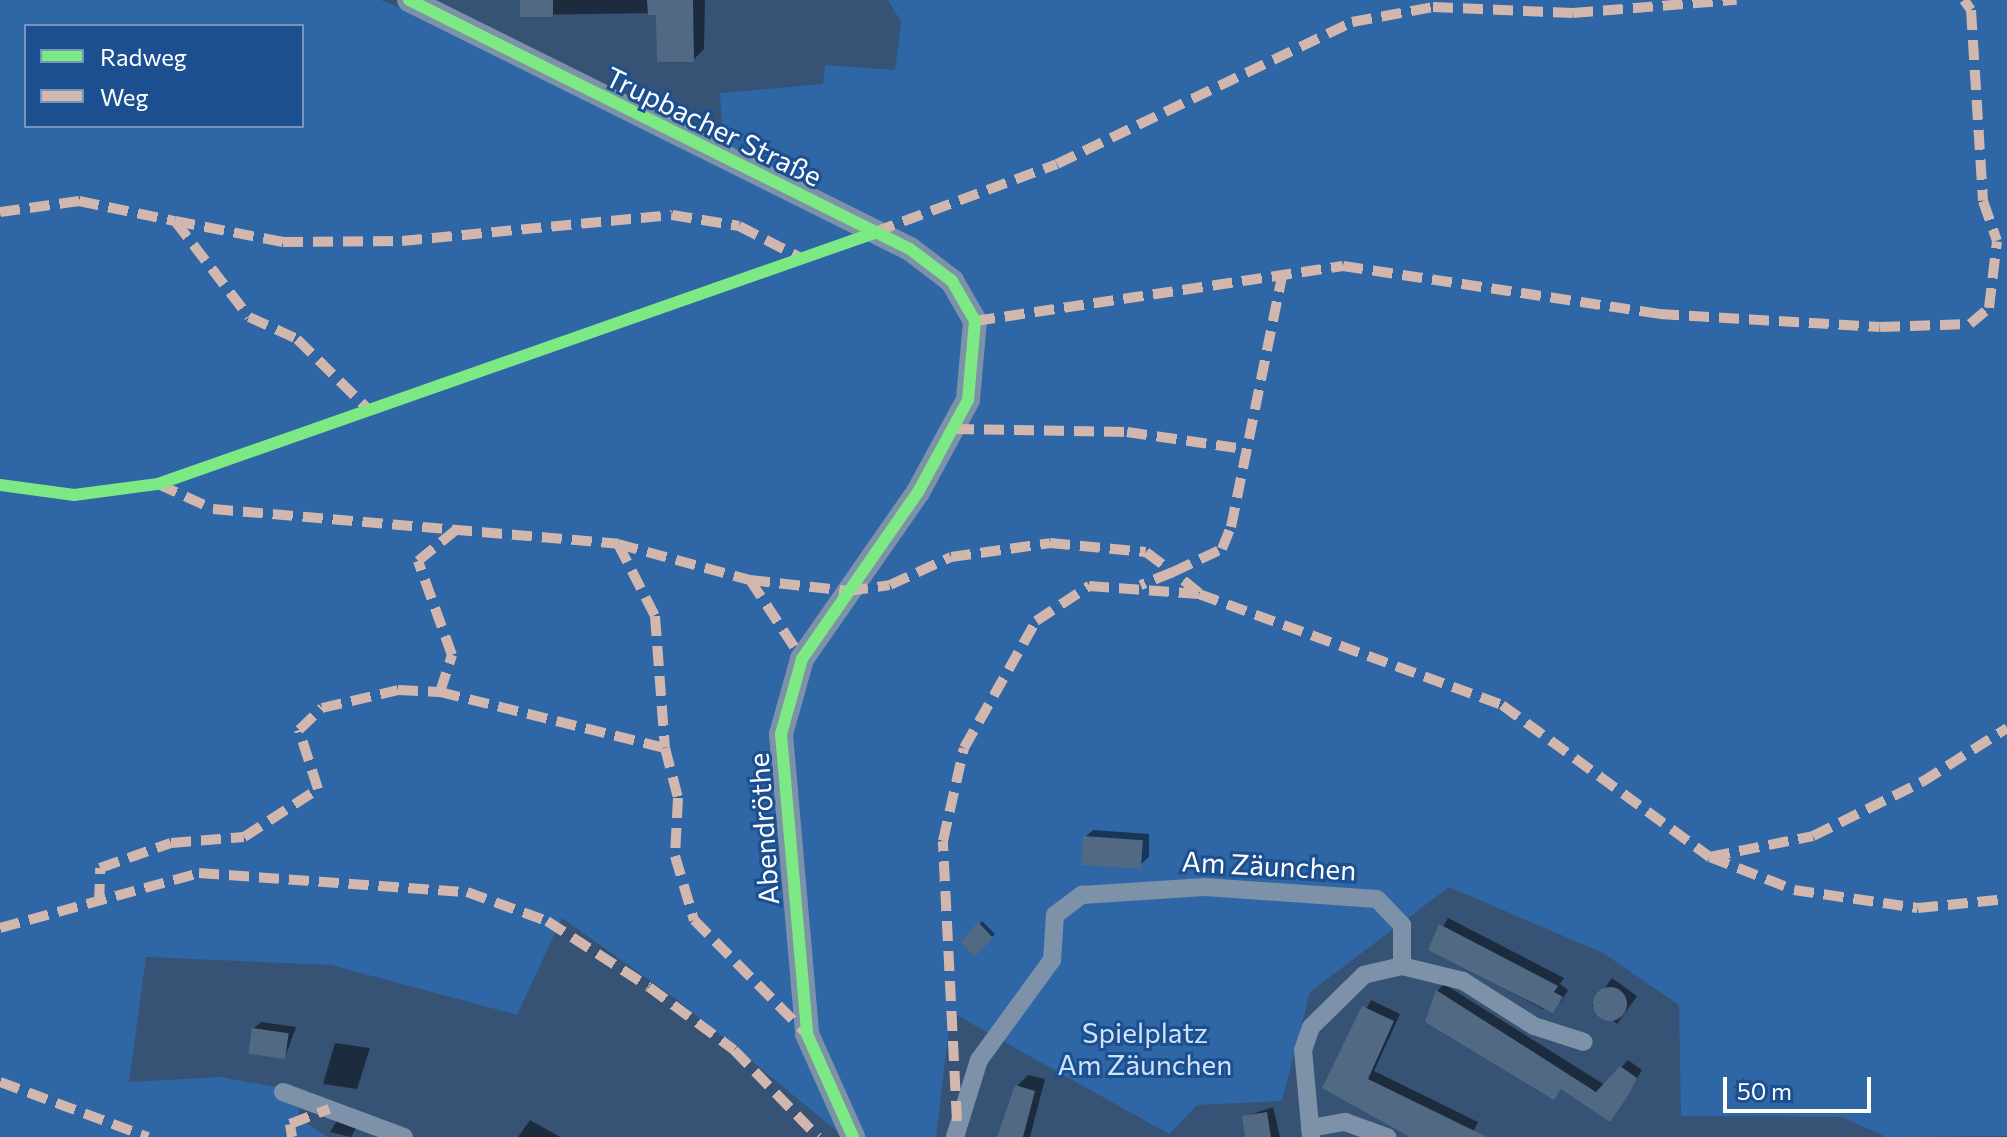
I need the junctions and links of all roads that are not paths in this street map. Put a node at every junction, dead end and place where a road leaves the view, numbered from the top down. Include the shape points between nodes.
1 (409, 0) edge
2 (975, 321) joint
3 (1402, 966) junction
4 (1584, 1042) dead end
5 (283, 1092) dead end
6 (1311, 1133) edge
7 (404, 1137) edge
8 (853, 1137) edge
9 (955, 1137) edge
10 (1387, 1137) edge

1 - 2 street, Trupbacher Straße via 910,249 952,281
2 - 8 street, Abendröthe via 968,400 918,492 802,659 781,734 807,1034
3 - 4 street via 1463,981 1534,1026
3 - 6 street via 1364,975 1311,1027 1303,1050
3 - 9 street, Am Zäunchen via 1402,925 1377,899 1205,887 1082,895 1055,915 1052,960 979,1060
5 - 7 street
6 - 10 street via 1345,1122

